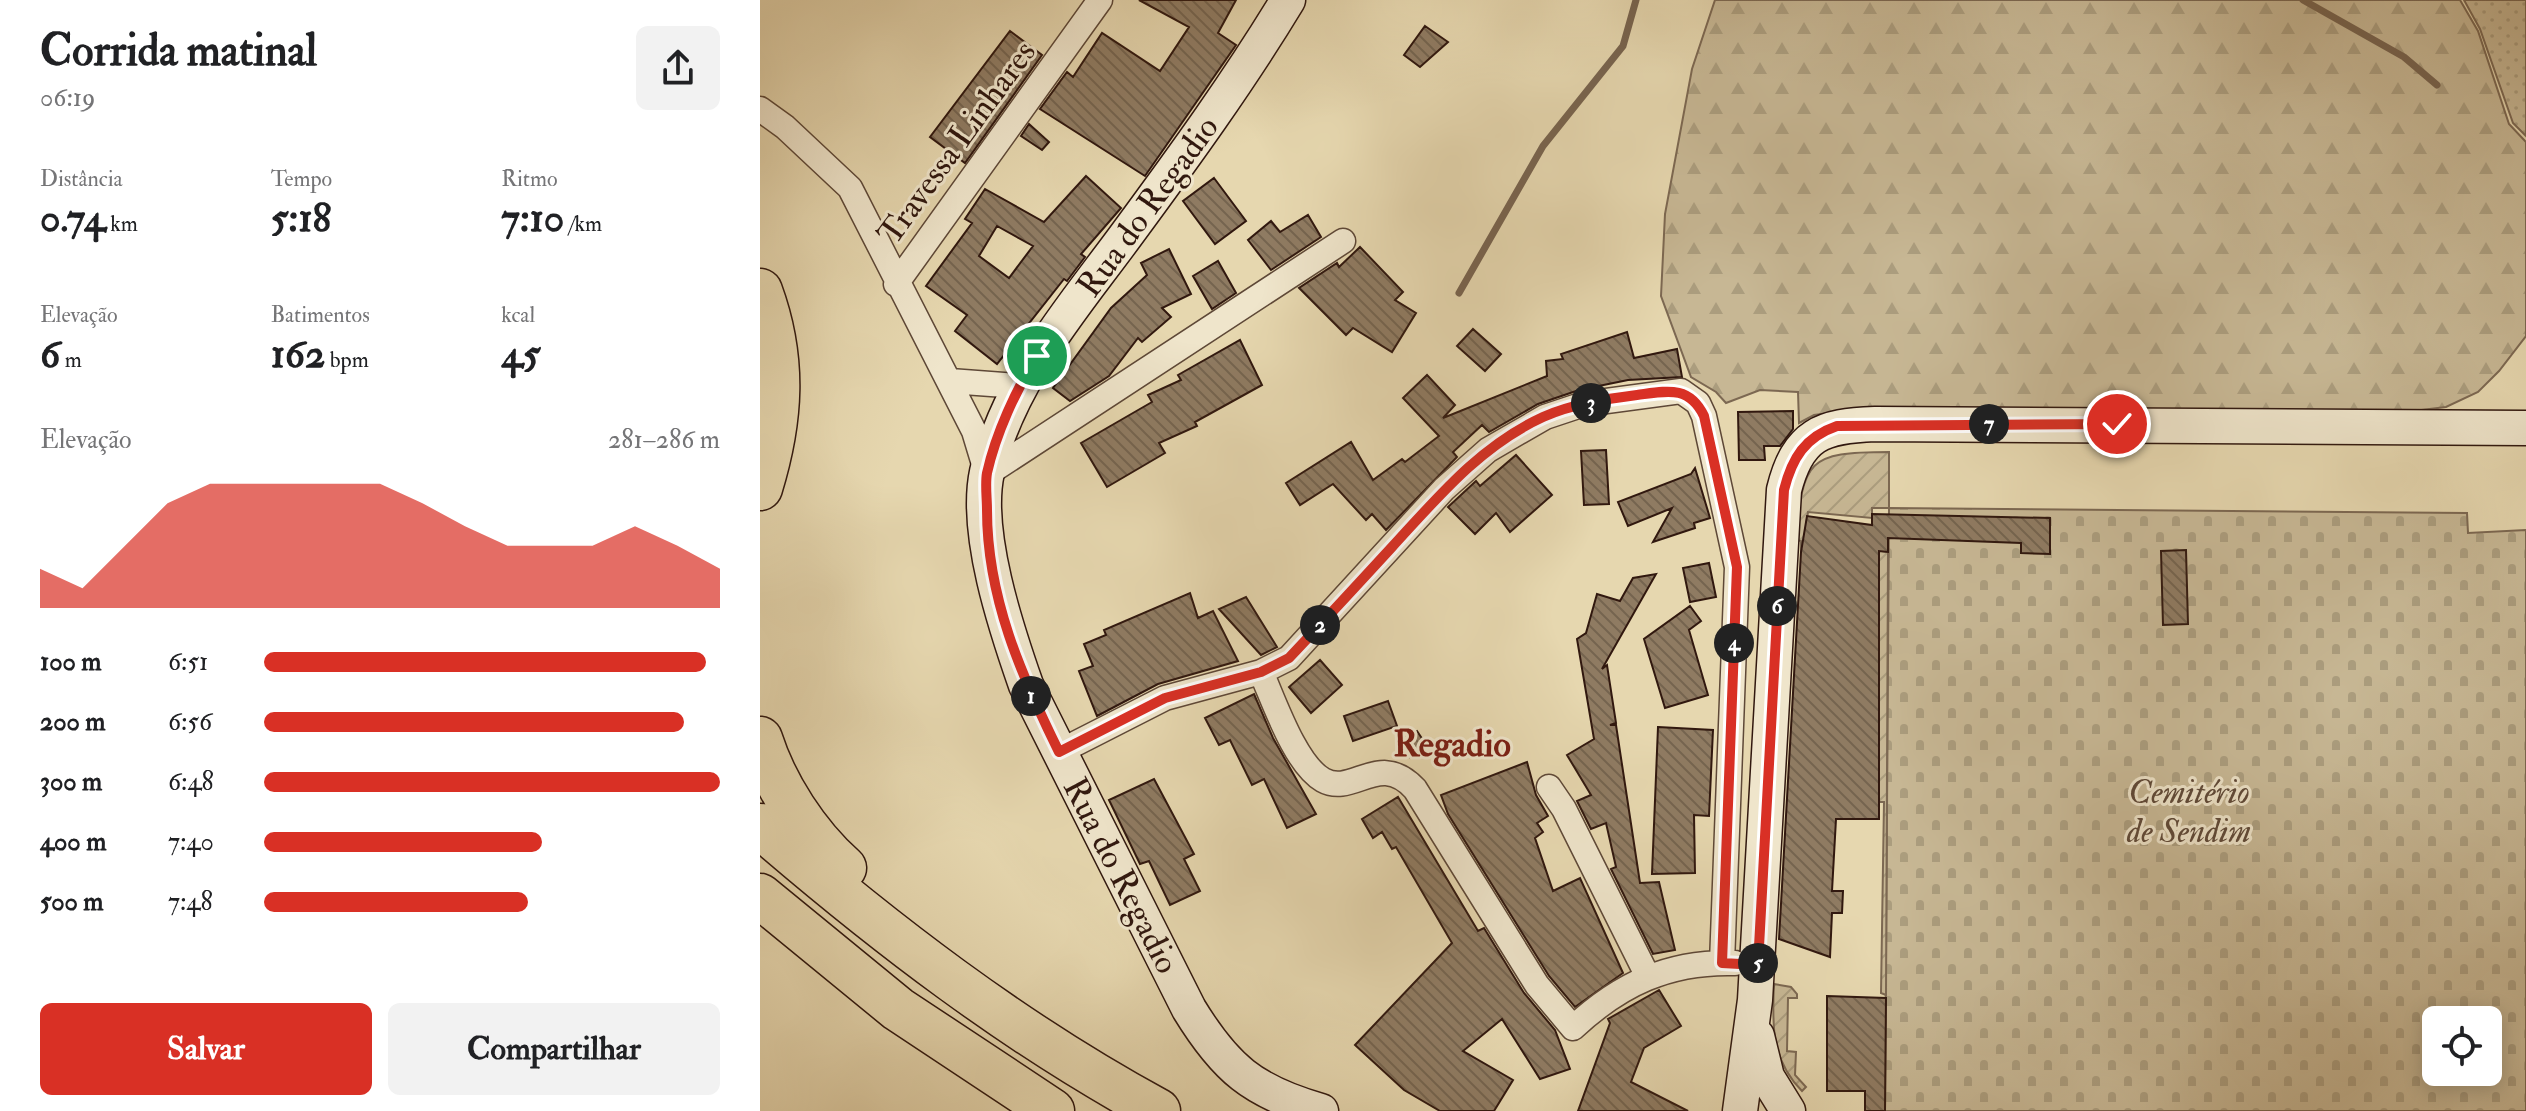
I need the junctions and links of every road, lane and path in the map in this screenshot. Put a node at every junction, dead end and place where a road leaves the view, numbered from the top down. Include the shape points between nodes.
1 (1100, 0) edge
2 (1288, 0) edge
3 (760, 109) edge
4 (1343, 241) dead end
5 (896, 284) junction
6 (760, 291) edge
7 (950, 381) junction
8 (1019, 386) junction
9 (2526, 428) edge
10 (987, 474) junction
11 (760, 488) edge
12 (1261, 672) junction
13 (760, 739) edge
14 (1059, 752) junction
15 (1549, 787) dead end
16 (760, 826) edge
17 (760, 896) edge
18 (881, 927) junction
19 (1722, 963) junction
20 (1758, 965) junction
21 (1647, 975) junction
22 (1755, 1000) junction
23 (1052, 1111) edge
24 (1158, 1111) edge
25 (1321, 1111) edge
26 (1740, 1111) edge
27 (1788, 1111) edge

1 - 5 street, Travessa Linhares
2 - 8 street, Rua do Regadio via 1213,117
3 - 5 street via 850,188
4 - 10 street
5 - 7 street
6 - 11 highway via 774,336 779,398
7 - 8 street
7 - 10 street
8 - 10 street, Rua do Regadio
9 - 20 street via 1875,424 1822,431 1795,456 1784,490
10 - 14 street, Rua do Regadio via 987,539 1006,629
12 - 14 street via 1165,698
12 - 19 street via 1289,658 1467,466 1516,432 1584,404 1657,392 1692,396 1704,416 1737,567
12 - 21 street via 1292,740 1321,779 1330,783 1398,773 1415,789 1537,985 1573,1028 1602,1002
13 - 18 highway via 774,774 810,831 885,902
14 - 25 street, Rua do Regadio via 1213,1048 1250,1083
15 - 21 street
16 - 18 highway
17 - 23 highway via 898,1009
18 - 24 highway via 1022,1028
19 - 20 street
19 - 21 street
20 - 22 street
22 - 26 street
22 - 27 street via 1762,1060

